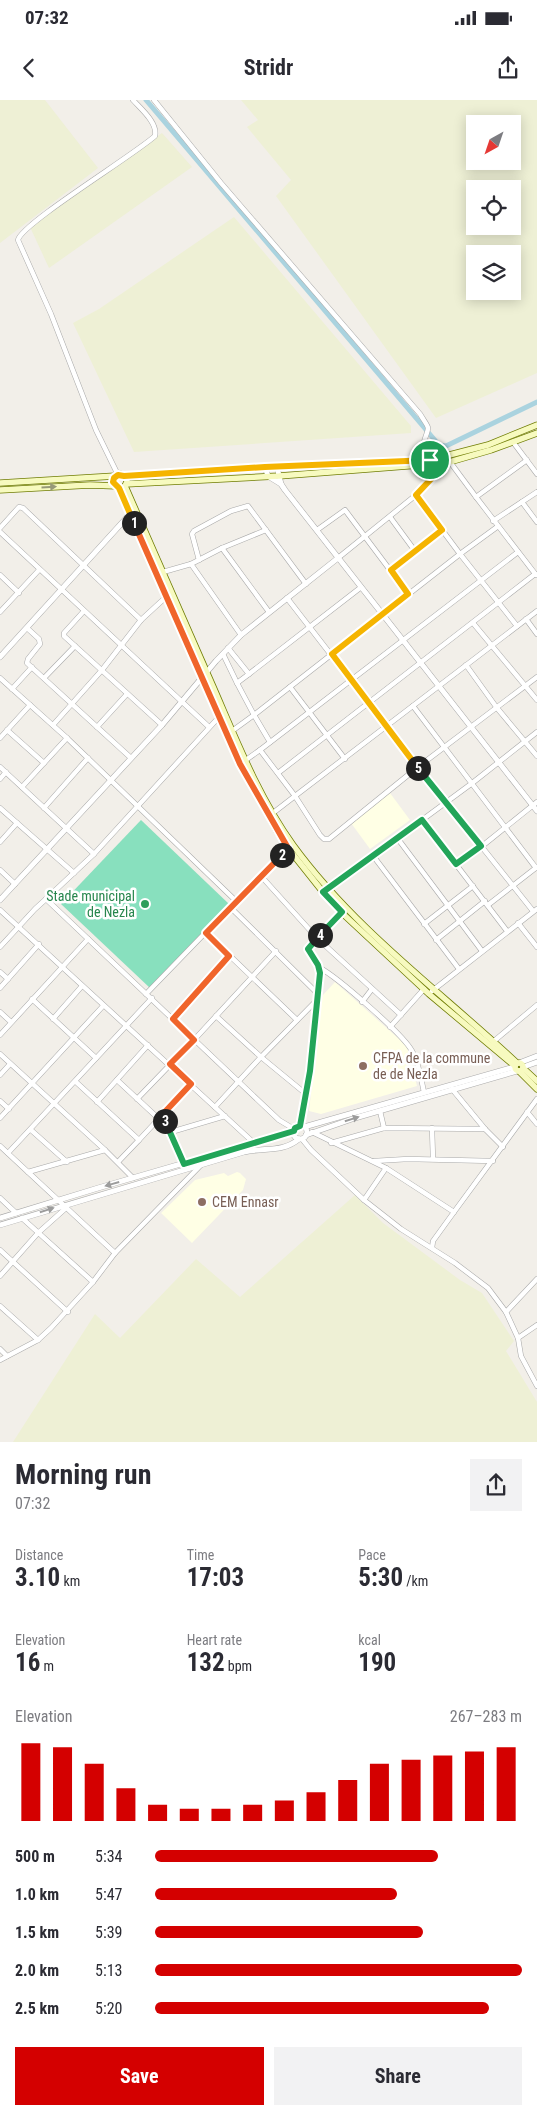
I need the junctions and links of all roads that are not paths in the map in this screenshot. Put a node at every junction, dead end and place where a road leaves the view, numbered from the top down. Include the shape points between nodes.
1 (133, 100) edge
2 (154, 100) edge
3 (537, 425) edge
4 (537, 432) edge
5 (513, 442) junction
6 (527, 460) junction
7 (431, 462) junction
8 (448, 462) junction
9 (265, 467) junction
10 (277, 467) junction
11 (537, 474) edge
12 (119, 476) junction
13 (268, 476) junction
14 (279, 476) junction
15 (0, 483) edge
16 (281, 484) junction
17 (121, 486) junction
18 (0, 490) edge
19 (537, 492) edge
20 (416, 495) junction
21 (476, 497) junction
22 (522, 502) junction
23 (130, 514) junction
24 (390, 516) junction
25 (493, 521) junction
26 (537, 522) edge
27 (498, 526) junction
28 (0, 528) edge
29 (266, 530) junction
30 (317, 530) junction
31 (442, 530) junction
32 (0, 532) edge
33 (364, 537) junction
34 (222, 548) junction
35 (416, 551) junction
36 (518, 552) junction
37 (460, 554) junction
38 (338, 558) junction
39 (199, 560) junction
40 (191, 564) junction
41 (84, 565) junction
42 (38, 570) junction
43 (391, 570) junction
44 (163, 572) junction
45 (0, 575) edge
46 (536, 575) edge
47 (480, 580) junction
48 (306, 584) junction
49 (360, 588) junction
50 (61, 590) junction
51 (19, 593) junction
52 (408, 594) junction
53 (166, 597) junction
54 (287, 598) junction
55 (499, 602) junction
56 (537, 611) edge
57 (0, 612) edge
58 (83, 612) junction
59 (270, 612) junction
60 (382, 615) junction
61 (526, 619) junction
62 (141, 620) junction
63 (473, 623) junction
64 (309, 626) junction
65 (517, 626) junction
66 (27, 628) junction
67 (537, 634) edge
68 (241, 635) junction
69 (403, 640) junction
70 (76, 646) junction
71 (121, 646) junction
72 (491, 646) junction
73 (228, 648) junction
74 (223, 654) junction
75 (332, 654) junction
76 (0, 657) edge
77 (421, 663) junction
78 (466, 665) junction
79 (32, 667) junction
80 (102, 670) junction
81 (207, 672) junction
82 (249, 674) junction
83 (537, 676) edge
84 (0, 678) edge
85 (44, 678) junction
86 (202, 678) junction
87 (350, 680) junction
88 (237, 683) junction
89 (439, 686) junction
90 (525, 686) junction
91 (290, 687) junction
92 (12, 689) junction
93 (127, 694) junction
94 (537, 700) edge
95 (182, 703) junction
96 (368, 703) junction
97 (72, 704) junction
98 (30, 705) junction
99 (413, 706) junction
100 (497, 708) junction
101 (310, 711) junction
102 (254, 715) junction
103 (219, 717) junction
104 (53, 725) junction
105 (162, 725) junction
106 (97, 727) junction
107 (209, 727) junction
108 (387, 727) junction
109 (471, 727) junction
110 (8, 730) junction
111 (232, 731) junction
112 (537, 732) edge
113 (327, 735) junction
114 (0, 738) edge
115 (66, 738) junction
116 (270, 742) junction
117 (525, 742) junction
118 (443, 747) junction
119 (260, 750) junction
120 (537, 756) edge
121 (88, 758) junction
122 (131, 758) junction
123 (344, 759) junction
124 (242, 762) junction
125 (44, 763) junction
126 (499, 763) junction
127 (0, 767) edge
128 (418, 767) junction
129 (6, 772) junction
130 (278, 773) junction
131 (0, 779) edge
132 (110, 780) junction
133 (471, 784) junction
134 (22, 787) junction
135 (295, 796) junction
136 (446, 803) junction
137 (535, 804) edge
138 (138, 806) junction
139 (0, 808) edge
140 (44, 808) junction
141 (537, 811) edge
142 (273, 813) junction
143 (422, 820) junction
144 (17, 823) junction
145 (505, 827) junction
146 (67, 828) junction
147 (398, 839) junction
148 (0, 842) edge
149 (481, 846) junction
150 (288, 848) junction
151 (46, 850) junction
152 (94, 854) junction
153 (374, 857) junction
154 (456, 864) junction
155 (537, 867) edge
156 (0, 870) edge
157 (74, 873) junction
158 (261, 876) junction
159 (15, 884) junction
160 (473, 886) junction
161 (513, 887) junction
162 (326, 891) junction
163 (0, 900) edge
164 (46, 900) junction
165 (236, 901) junction
166 (487, 903) junction
167 (448, 906) junction
168 (230, 907) junction
169 (0, 910) edge
170 (535, 910) edge
171 (342, 912) junction
172 (459, 922) junction
173 (518, 923) junction
174 (424, 924) junction
175 (18, 926) junction
176 (507, 932) junction
177 (206, 933) junction
178 (317, 938) junction
179 (88, 939) junction
180 (436, 940) junction
181 (39, 944) junction
182 (0, 947) edge
183 (537, 947) edge
184 (276, 951) junction
185 (482, 951) junction
186 (229, 956) junction
187 (62, 967) junction
188 (320, 968) junction
189 (458, 969) junction
190 (0, 972) edge
191 (252, 977) junction
192 (8, 979) junction
193 (82, 986) junction
194 (0, 988) edge
195 (372, 989) junction
196 (424, 989) junction
197 (317, 992) junction
198 (431, 992) junction
199 (146, 994) junction
200 (152, 998) junction
201 (32, 1000) junction
202 (316, 1001) junction
203 (362, 1002) junction
204 (537, 1005) edge
205 (103, 1006) junction
206 (0, 1012) edge
207 (401, 1015) junction
208 (216, 1016) junction
209 (53, 1019) junction
210 (173, 1019) junction
211 (298, 1020) junction
212 (11, 1022) junction
213 (126, 1025) junction
214 (390, 1027) junction
215 (0, 1034) edge
216 (74, 1038) junction
217 (194, 1040) junction
218 (494, 1040) junction
219 (148, 1045) junction
220 (0, 1054) edge
221 (537, 1056) edge
222 (261, 1057) junction
223 (96, 1058) junction
224 (537, 1062) edge
225 (10, 1064) junction
226 (170, 1064) junction
227 (518, 1067) junction
228 (0, 1075) edge
229 (117, 1080) junction
230 (238, 1081) junction
231 (537, 1081) edge
232 (76, 1082) junction
233 (32, 1083) junction
234 (191, 1084) junction
235 (537, 1089) edge
236 (452, 1090) junction
237 (424, 1092) junction
238 (306, 1094) junction
239 (137, 1099) junction
240 (537, 1100) edge
241 (0, 1101) edge
242 (97, 1102) junction
243 (54, 1105) junction
244 (215, 1107) junction
245 (9, 1109) junction
246 (380, 1111) junction
247 (527, 1112) junction
248 (225, 1116) junction
249 (160, 1117) junction
250 (0, 1118) edge
251 (537, 1124) edge
252 (302, 1126) junction
253 (384, 1128) junction
254 (432, 1128) junction
255 (485, 1129) junction
256 (31, 1130) junction
257 (294, 1130) junction
258 (171, 1132) junction
259 (304, 1136) junction
260 (139, 1140) junction
261 (254, 1143) junction
262 (331, 1143) junction
263 (0, 1146) edge
264 (503, 1146) junction
265 (105, 1150) junction
266 (8, 1153) junction
267 (433, 1159) junction
268 (373, 1161) junction
269 (493, 1161) junction
270 (67, 1162) junction
271 (118, 1162) junction
272 (184, 1164) junction
273 (201, 1165) junction
274 (386, 1168) junction
275 (28, 1172) junction
276 (133, 1178) junction
277 (0, 1198) edge
278 (58, 1200) junction
279 (364, 1200) junction
280 (64, 1206) junction
281 (454, 1212) junction
282 (16, 1213) junction
283 (0, 1218) edge
284 (22, 1218) junction
285 (0, 1224) edge
286 (38, 1233) junction
287 (434, 1241) junction
288 (427, 1244) junction
289 (432, 1248) junction
290 (0, 1250) edge
291 (116, 1253) junction
292 (13, 1262) junction
293 (0, 1276) edge
294 (537, 1279) edge
295 (93, 1282) junction
296 (0, 1306) edge
297 (68, 1312) junction
298 (506, 1312) junction
299 (537, 1325) edge
300 (518, 1338) junction
301 (38, 1340) junction
302 (0, 1349) edge
303 (7, 1356) junction
304 (0, 1360) edge
305 (537, 1386) edge

1 - 12 street via 150,119 155,136 40,218 21,233 18,240 96,430
2 - 7 street via 221,183 416,408 429,428 424,442
3 - 7 main road via 488,446
4 - 5 main road
5 - 6 street
5 - 8 main road
6 - 11 street
6 - 21 street
7 - 8 main road
7 - 10 main road
7 - 14 main road
8 - 20 street
8 - 21 street
9 - 10 main road
9 - 12 main road
9 - 13 street
10 - 14 street
12 - 15 main road
12 - 17 main road
12 - 17 main road via 113,482
13 - 14 main road
13 - 16 street
13 - 17 main road
14 - 16 street
16 - 30 street
18 -> 17 main road
17 - 23 main road
17 - 44 main road
19 - 22 street
20 - 24 street
20 - 31 street
21 - 25 street
22 - 25 street
22 - 26 street
23 - 41 street
23 - 53 main road
24 - 33 street
24 - 35 street
25 - 27 street
27 - 36 street
27 - 37 street
28 - 41 street via 21,507
29 - 34 street
29 - 39 street via 248,506 231,512 194,530 192,534
29 - 48 street
30 - 33 street via 345,510
30 - 38 street
31 - 35 street
31 - 37 street
32 - 42 street
33 - 38 street
33 - 43 street
34 - 39 street
34 - 59 street
35 - 43 street
36 - 46 street
36 - 47 street
37 - 47 street
37 - 52 street
38 - 48 street
38 - 49 street
39 - 40 street
40 - 44 street
40 - 68 street
41 - 50 street
41 - 62 street
42 - 50 street
42 - 51 street
43 - 52 street
44 - 81 main road
45 - 51 street
46 - 55 street
47 - 55 street
47 - 69 street
48 - 54 street
49 - 60 street
49 - 64 street
50 - 58 street
50 - 66 street
51 - 57 street
52 - 60 street
53 - 62 street
53 - 86 main road
54 - 59 street
54 - 64 street
55 - 63 street
55 - 65 street
56 - 61 street
58 - 70 street via 64,634
58 - 71 street
59 - 68 street
60 - 69 street
60 - 75 street
61 - 65 street
61 - 67 street
62 - 71 street
63 - 72 street
63 - 77 street
64 - 75 street
64 - 82 street
65 - 72 street
66 - 76 street
66 - 79 street via 40,642 27,661
68 - 73 street
69 - 77 street
69 - 87 street
70 - 80 street
70 - 85 street
71 - 80 street
71 - 95 street
72 - 78 street
72 - 90 street
73 - 74 street
73 - 82 street
74 - 81 street
74 - 88 street
75 - 87 street
75 - 91 street
77 - 89 street
77 - 96 street
78 - 89 street
78 - 100 street
79 - 85 street
79 - 92 street
80 - 93 street
80 - 97 street
81 - 86 street
81 - 111 main road
82 - 88 street
83 - 90 street
84 - 92 street
85 - 97 street
86 - 95 street
86 - 103 main road
87 - 96 street
87 - 101 street
88 - 102 street
89 - 99 street
89 - 109 street
90 - 94 street
90 - 100 street
91 - 101 street
91 - 102 street
92 - 98 street
93 - 105 street
93 - 106 street
95 - 105 street
95 - 107 street
96 - 108 street
96 - 113 street
97 - 104 street
97 - 106 street
98 - 104 street
98 - 110 street
99 - 108 street
99 - 118 street
100 - 109 street
100 - 117 street
101 - 113 street
101 - 116 street
102 - 111 street
102 - 116 street
103 - 107 street
103 - 124 main road
104 - 115 street
105 - 122 street
106 - 122 street
107 - 138 street
108 - 123 street
108 - 128 street
109 - 118 street
109 - 126 street
110 - 114 street
110 - 125 street
111 - 124 main road
112 - 117 street
113 - 123 street
113 - 130 street
115 - 121 street
115 - 125 street
116 - 119 street
117 - 120 street
117 - 126 street
118 - 128 street
118 - 133 street
119 - 124 street
119 - 130 street
121 - 132 street
121 - 140 street
122 - 132 street
123 - 135 street
124 - 142 main road
124 - 150 main road
125 - 134 street
126 - 133 street
126 - 137 street
127 - 129 street
128 - 135 street via 329,839 320,835
128 - 136 street
129 - 131 street
129 - 134 street
130 - 135 street
132 - 138 street
132 - 146 street
133 - 136 street
133 - 145 street
134 - 140 street
135 - 142 street
136 - 143 street
136 - 149 street
137 - 141 street
137 - 145 street
138 - 152 street
138 - 165 street
139 - 144 street
140 - 146 street
142 - 162 main road
143 - 147 street
143 - 154 street
144 - 148 street
144 - 151 street
145 - 149 street
145 - 155 street
146 - 151 street
146 - 152 street
147 - 153 street
147 - 167 street
149 - 154 street
149 - 161 street
150 - 158 street
150 - 162 main road
151 - 157 street
151 - 159 street
152 - 157 street
153 - 162 street
153 - 174 street
154 - 160 street
155 - 161 street
156 - 159 street
157 - 164 street
158 - 165 street
158 - 178 street
159 - 163 street
160 - 166 street
160 - 167 street
161 - 166 street
161 - 170 street
162 - 171 main road
162 - 198 main road
164 - 175 street
164 - 179 street
165 - 168 street
166 - 172 street
166 - 176 street
167 - 172 street
167 - 174 street
168 - 177 street
168 - 184 street
169 - 175 street
170 - 173 street
171 - 178 street
171 - 196 main road
172 - 180 street
172 - 185 street
173 - 176 street
173 - 183 street
174 - 180 street
175 - 181 street
175 - 182 street
176 - 185 street
177 - 186 street
177 - 199 street
178 - 188 street via 308,951
178 - 195 street
179 - 187 street
179 - 199 street
180 - 189 street
181 - 187 street
181 - 192 street
184 - 191 street
184 - 197 street
185 - 189 street
186 - 191 street
186 - 210 street
187 - 193 street
187 - 201 street
188 - 197 street
188 - 203 street via 329,972
189 - 198 street
190 - 192 street
191 - 208 street
191 - 211 street
192 - 194 street
193 - 205 street
193 - 209 street
195 - 203 street
195 - 207 street
196 - 198 main road
196 - 207 street
197 - 202 street
198 - 218 main road
198 - 227 main road
199 - 200 street
200 - 210 street
200 - 213 street
201 - 209 street
201 - 212 street
202 - 211 street
202 - 238 street
203 - 214 street
204 - 218 street
205 - 213 street
205 - 216 street
206 - 212 street
207 - 214 street
208 - 217 street
208 - 222 street
209 - 216 street
210 - 217 street
211 - 222 street
212 - 215 street
213 - 219 street
213 - 223 street
214 - 237 street via 413,1052
216 - 223 street
216 - 233 street
217 - 226 street
217 - 230 street
218 - 227 main road
219 - 226 street
219 - 229 street
220 - 225 street
221 - 227 street
222 - 230 street
222 - 238 street
223 - 232 street
224 - 227 street
225 - 228 street
225 - 233 street
226 - 234 street
226 - 239 street
227 - 231 main road
227 - 235 main road
227 - 236 street
227 - 237 street
229 - 239 street
229 - 242 street
230 - 244 street
230 - 257 street
232 - 242 street
232 - 243 street
233 - 243 street
233 - 245 street
234 - 244 street
234 - 249 street
236 - 246 street
236 - 255 street
237 - 252 street
238 - 252 street
239 - 249 street
240 - 247 street
241 - 245 street
242 - 260 street
243 - 256 street
243 - 265 street
244 - 248 street
245 - 250 street
246 - 253 street
259 -> 246 street
247 - 251 street
247 - 264 street
248 - 258 street
248 - 261 street
249 - 258 street
249 - 260 street
252 - 257 street
252 - 259 street
253 - 254 street
253 - 262 street
254 - 255 street
254 - 267 street
255 - 264 street
256 - 266 street
256 - 270 street
257 - 259 street via 294,1135
257 - 261 street
258 - 272 street
259 - 262 street
259 - 273 street via 285,1148 253,1150
259 - 279 street via 311,1150
260 - 271 street
261 - 272 street
262 - 268 street
263 - 266 street
264 - 269 street
265 - 270 street
265 - 271 street
266 - 275 street
267 - 268 street
267 - 269 street
268 - 274 street
269 - 281 street
270 - 275 street
271 - 276 street
272 - 276 street
273 - 280 street
273 - 291 street
274 - 279 street
274 - 281 street
275 - 278 street
276 -> 278 street
277 - 282 street
278 - 280 street
278 - 282 street
279 - 288 street via 401,1229
284 -> 280 street
280 - 286 street
280 - 291 street
281 - 287 street
282 - 283 street
284 - 285 street
284 - 286 street
286 - 292 street
286 - 295 street
287 - 288 street
287 - 289 street
288 - 289 street
289 - 298 street via 488,1288
290 - 292 street
291 - 295 street
292 - 293 street
292 - 297 street
294 - 298 street
295 - 297 street
296 - 301 street
297 - 301 street
298 - 300 street
299 - 300 street
300 - 305 street via 521,1356
301 - 303 street
302 - 303 street
303 - 304 street

